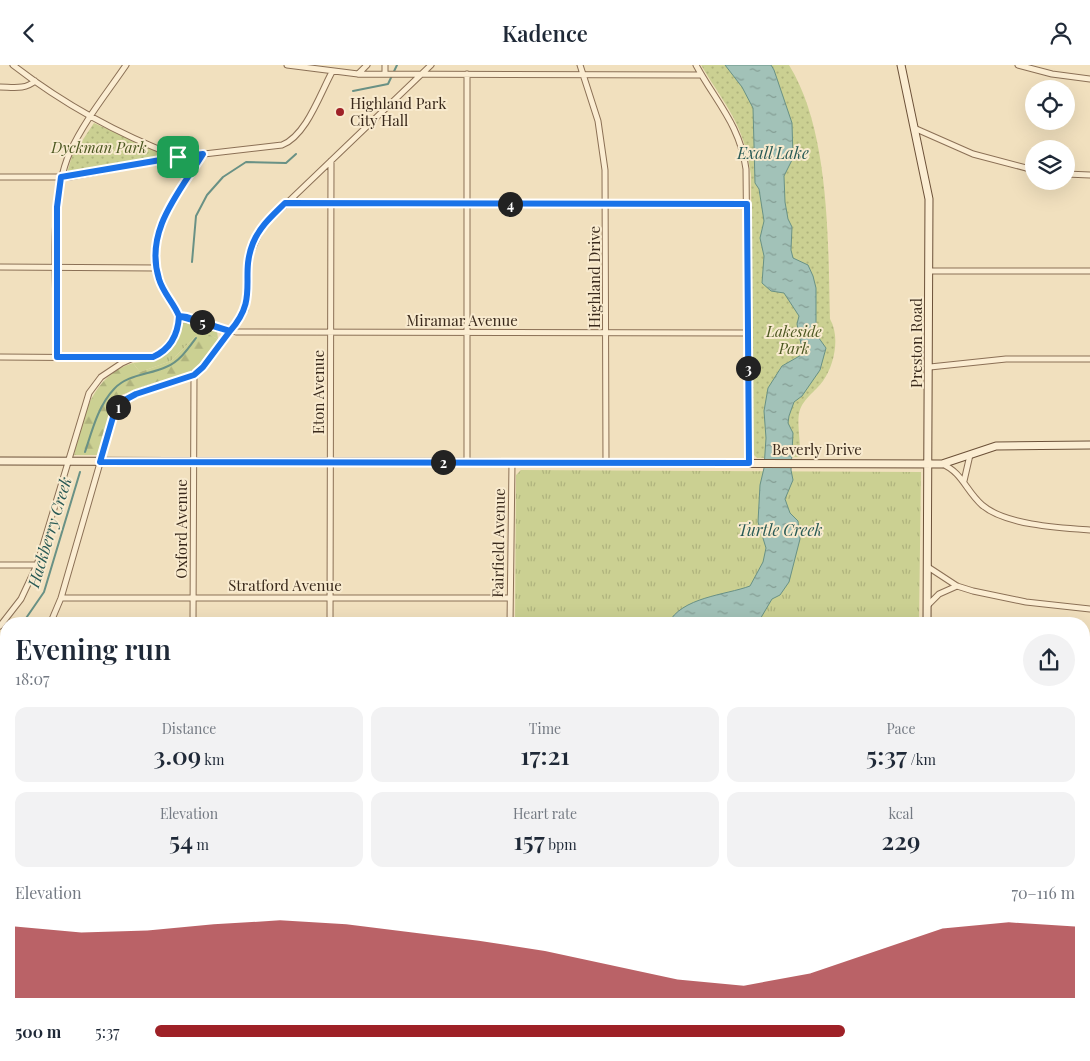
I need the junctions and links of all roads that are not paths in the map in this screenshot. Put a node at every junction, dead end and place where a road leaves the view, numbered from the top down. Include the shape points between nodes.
1 (13, 65) edge
2 (126, 65) edge
3 (287, 65) edge
4 (367, 65) edge
5 (385, 65) edge
6 (431, 65) edge
7 (580, 65) edge
8 (696, 65) edge
9 (901, 65) edge
10 (1018, 65) edge
11 (332, 72) junction
12 (358, 74) junction
13 (386, 74) junction
14 (423, 74) junction
15 (467, 74) junction
16 (583, 75) junction
17 (701, 75) junction
18 (1090, 79) edge
19 (35, 81) junction
20 (0, 87) edge
21 (91, 116) junction
22 (914, 128) junction
23 (203, 154) junction
24 (178, 157) junction
25 (331, 161) junction
26 (1025, 168) edge
27 (1075, 174) edge
28 (1090, 175) edge
29 (0, 177) edge
30 (61, 177) junction
31 (285, 203) junction
32 (331, 203) junction
33 (467, 204) junction
34 (606, 204) junction
35 (747, 204) junction
36 (0, 267) edge
37 (56, 267) junction
38 (156, 268) junction
39 (930, 271) junction
40 (1090, 271) edge
41 (179, 316) junction
42 (230, 331) junction
43 (331, 332) junction
44 (467, 332) junction
45 (606, 333) junction
46 (748, 333) junction
47 (0, 357) edge
48 (57, 357) junction
49 (134, 358) junction
50 (1090, 359) edge
51 (930, 367) junction
52 (194, 375) junction
53 (1090, 445) edge
54 (970, 455) junction
55 (0, 461) edge
56 (67, 461) junction
57 (100, 462) junction
58 (194, 462) junction
59 (330, 462) junction
60 (467, 463) junction
61 (512, 463) junction
62 (606, 463) junction
63 (749, 463) junction
64 (928, 464) junction
65 (942, 464) junction
66 (964, 482) junction
67 (1090, 530) edge
68 (0, 565) edge
69 (37, 565) junction
70 (928, 567) junction
71 (957, 586) junction
72 (193, 597) junction
73 (331, 597) junction
74 (510, 597) junction
75 (60, 598) junction
76 (927, 606) junction
77 (1090, 609) edge
78 (56, 612) junction
79 (7, 617) edge
80 (54, 617) edge
81 (56, 617) edge
82 (193, 617) edge
83 (330, 617) edge
84 (510, 617) edge
85 (927, 617) edge

1 - 19 street
2 - 21 street
3 - 11 street
4 - 12 street
5 - 13 street
6 - 14 street
7 - 16 street, Highland Drive
8 - 17 street
9 - 22 street, Preston Road
10 - 18 street
11 - 12 street
11 - 23 street via 301,131 293,139 273,146
12 - 13 street
13 - 14 street
14 - 15 street
14 - 25 street
15 - 16 street
15 - 33 street
16 - 17 street
16 - 34 street, Highland Drive via 602,141
17 - 35 street via 738,134 746,169
19 - 20 street via 30,86
19 - 21 street
21 - 24 street
21 - 30 street via 70,151
22 - 26 street via 973,154
22 - 39 street, Preston Road via 930,199
23 - 24 street
23 - 38 street via 160,222 155,245
24 - 30 street
25 - 31 street
25 - 32 street, Eton Avenue
27 - 28 street
29 - 30 street
30 - 37 street
31 - 32 street
31 - 42 street via 262,227 253,244 248,261 245,310
32 - 33 street
32 - 43 street, Eton Avenue
33 - 34 street
33 - 44 street
34 - 35 street
34 - 45 street, Highland Drive
35 - 46 street
36 - 37 street
37 - 38 street
37 - 48 street
38 - 41 street via 162,287
39 - 40 street
39 - 51 street, Preston Road
41 - 42 street, Miramar Avenue
41 - 49 street via 174,340 165,350 153,357
42 - 43 street, Miramar Avenue
42 - 52 street
43 - 44 street, Miramar Avenue
43 - 59 street, Eton Avenue
44 - 45 street, Miramar Avenue
44 - 60 street
45 - 46 street, Miramar Avenue
45 - 62 street, Highland Drive
46 - 63 street
47 - 48 street
48 - 49 street
49 - 56 street via 110,370 94,386 85,402
50 - 51 street via 1000,359
51 - 64 street, Preston Road
52 - 57 street via 121,402 113,417
52 - 58 street, Oxford Avenue
53 - 54 street, Beverly Drive via 1010,445
54 - 65 street, Beverly Drive
54 - 66 street
55 - 56 street, Beverly Drive
56 - 57 street, Beverly Drive
56 - 69 street
57 - 58 street, Beverly Drive
57 - 75 street
58 - 59 street, Beverly Drive
58 - 72 street, Oxford Avenue
59 - 60 street, Beverly Drive
59 - 73 street, Eton Avenue
60 - 61 street, Beverly Drive
61 - 62 street, Beverly Drive
61 - 74 street, Fairfield Avenue
62 - 63 street, Beverly Drive
63 - 64 street, Beverly Drive
64 - 65 street, Beverly Drive
64 - 70 street, Preston Road
65 - 66 street via 956,471
66 - 67 street via 982,505 1007,517
68 - 69 street
69 - 79 street via 25,594
70 - 71 street
70 - 76 street, Preston Road
71 - 76 street via 939,594
71 - 77 street via 1026,602
72 - 73 street, Stratford Avenue
72 - 75 street, Stratford Avenue
72 - 82 street, Oxford Avenue
73 - 74 street, Stratford Avenue
73 - 83 street, Eton Avenue
74 - 84 street, Fairfield Avenue
75 - 78 street
76 - 85 street, Preston Road
78 - 80 street
78 - 81 street

